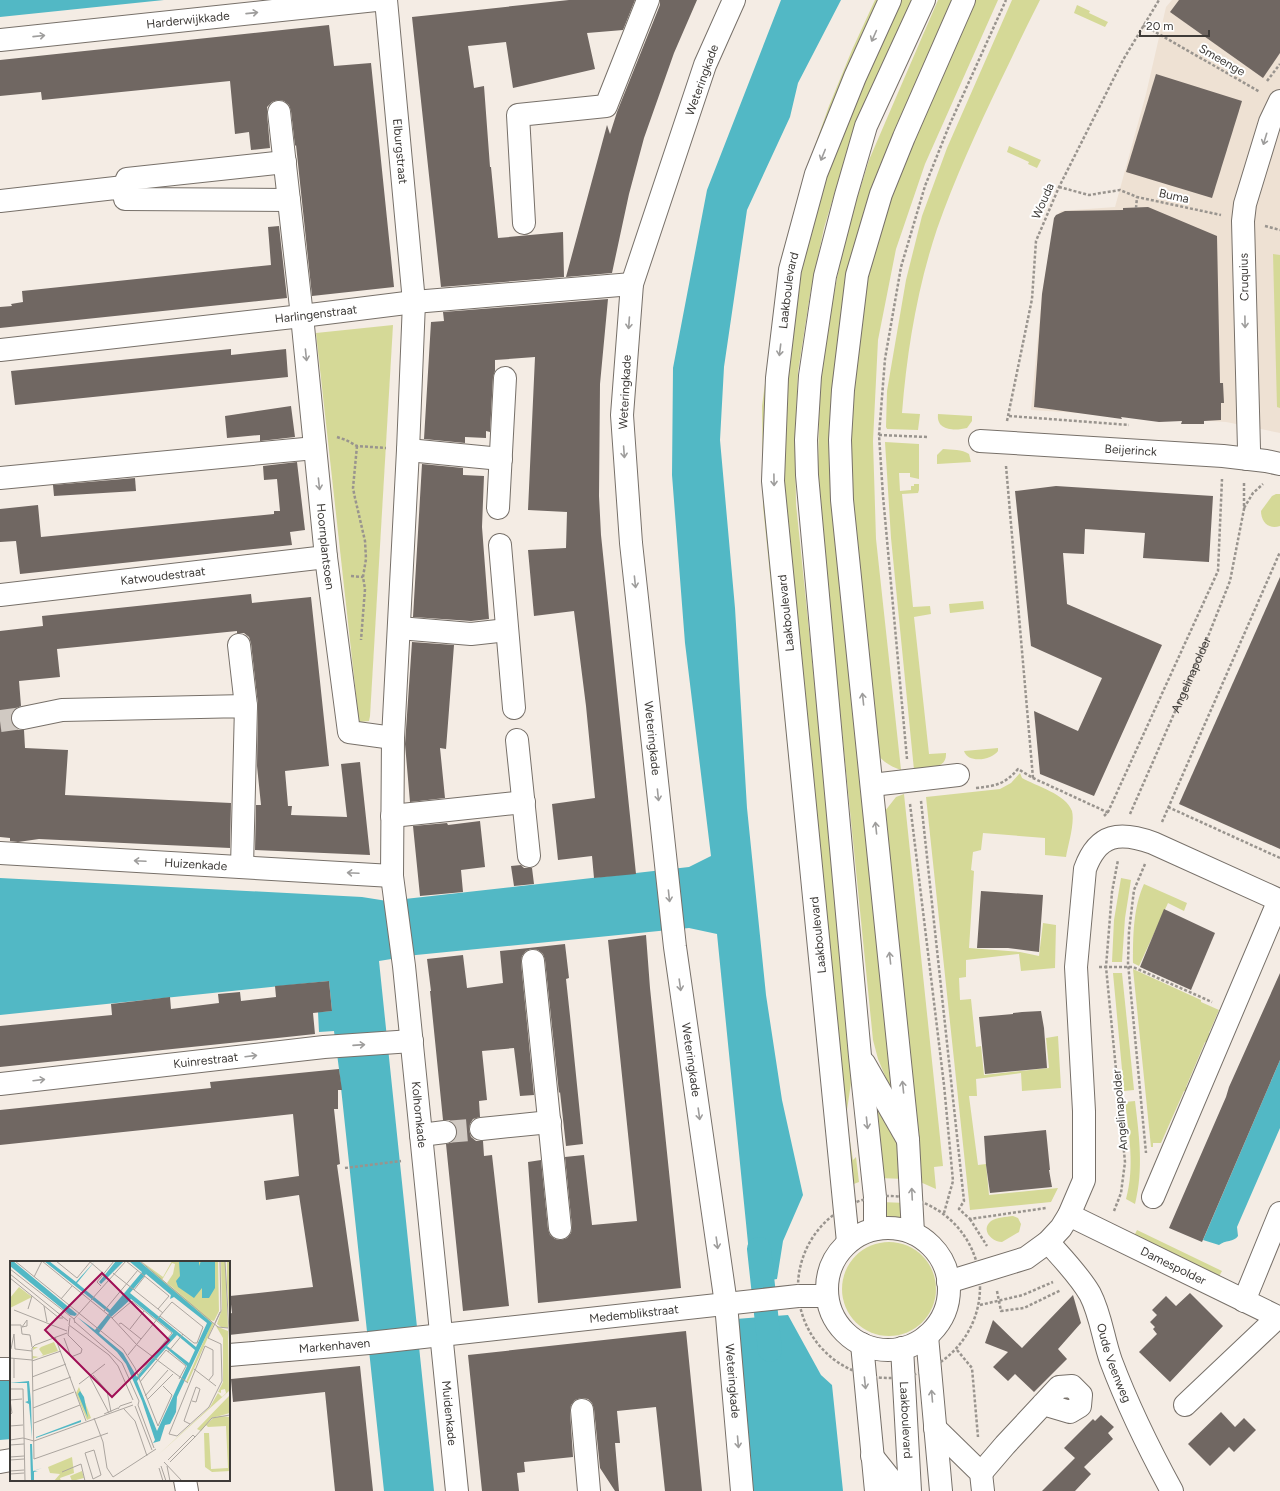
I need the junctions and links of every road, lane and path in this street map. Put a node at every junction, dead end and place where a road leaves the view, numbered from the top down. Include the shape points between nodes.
1 (376, 0) edge
2 (386, 0) edge
3 (648, 0) edge
4 (734, 0) edge
5 (890, 0) edge
6 (924, 0) edge
7 (964, 0) edge
8 (1006, 0) edge
9 (1159, 0) edge
10 (1143, 25) junction
11 (0, 40) edge
12 (1260, 92) dead end
13 (1280, 101) edge
14 (279, 112) dead end
15 (285, 162) junction
16 (124, 187) junction
17 (1059, 187) junction
18 (1137, 197) junction
19 (289, 200) junction
20 (0, 201) edge
21 (1136, 208) dead end
22 (1221, 215) dead end
23 (524, 222) dead end
24 (632, 284) junction
25 (414, 302) junction
26 (302, 316) junction
27 (0, 350) edge
28 (505, 378) dead end
29 (1008, 416) junction
30 (1132, 426) dead end
31 (879, 435) junction
32 (1005, 436) junction
33 (928, 437) dead end
34 (980, 441) dead end
35 (315, 443) junction
36 (357, 446) junction
37 (408, 450) junction
38 (501, 459) junction
39 (1247, 459) junction
40 (1280, 464) edge
41 (0, 478) edge
42 (1266, 483) dead end
43 (498, 508) dead end
44 (1244, 509) junction
45 (500, 545) dead end
46 (1280, 552) edge
47 (326, 557) junction
48 (0, 595) edge
49 (399, 628) junction
50 (507, 630) junction
51 (239, 645) dead end
52 (361, 645) dead end
53 (246, 706) junction
54 (514, 708) dead end
55 (23, 718) tunnel mouth
56 (392, 738) junction
57 (517, 740) dead end
58 (1032, 778) junction
59 (963, 782) joint
60 (872, 785) junction
61 (915, 788) junction
62 (524, 802) junction
63 (1168, 807) junction
64 (1108, 812) junction
65 (392, 816) junction
66 (1103, 816) dead end
67 (1126, 828) junction
68 (1153, 843) junction
69 (0, 853) edge
70 (529, 856) dead end
71 (1280, 858) edge
72 (242, 867) junction
73 (394, 886) junction
74 (533, 962) dead end
75 (1106, 967) junction
76 (1128, 967) junction
77 (1076, 968) junction
78 (1232, 1011) junction
79 (403, 1042) junction
80 (860, 1056) junction
81 (0, 1084) edge
82 (550, 1122) junction
83 (481, 1129) tunnel mouth
84 (445, 1132) tunnel mouth
85 (421, 1135) junction
86 (908, 1140) junction
87 (1146, 1158) dead end
88 (398, 1162) dead end
89 (345, 1168) dead end
90 (875, 1197) junction
91 (1153, 1197) dead end
92 (912, 1199) junction
93 (844, 1208) junction
94 (1061, 1211) junction
95 (944, 1214) junction
96 (1280, 1214) edge
97 (970, 1219) junction
98 (560, 1228) dead end
99 (876, 1229) junction
100 (1104, 1232) junction
101 (913, 1233) junction
102 (848, 1242) junction
103 (1048, 1242) junction
104 (986, 1270) junction
105 (1076, 1275) junction
106 (948, 1282) junction
107 (827, 1296) junction
108 (791, 1297) junction
109 (999, 1301) junction
110 (1244, 1301) junction
111 (735, 1303) junction
112 (980, 1305) junction
113 (1279, 1317) edge
114 (431, 1336) junction
115 (927, 1336) junction
116 (862, 1344) junction
117 (902, 1348) junction
118 (957, 1350) junction
119 (230, 1355) edge
120 (10, 1368) edge
121 (0, 1369) edge
122 (930, 1370) junction
123 (864, 1376) junction
124 (905, 1379) junction
125 (1043, 1404) dead end
126 (1185, 1405) dead end
127 (582, 1410) dead end
128 (935, 1428) junction
129 (872, 1456) junction
130 (10, 1460) edge
131 (0, 1462) edge
132 (186, 1481) edge
133 (982, 1482) edge
134 (187, 1491) edge
135 (457, 1491) edge
136 (589, 1491) edge
137 (742, 1491) edge
138 (876, 1491) edge
139 (900, 1491) edge
140 (910, 1491) edge
141 (941, 1491) edge
142 (1172, 1491) edge

11 -> 1 street, Harderwijkkade
2 - 25 street, Elburgstraat
3 - 23 street via 606,106 518,115
4 - 24 street, Weteringkade via 705,65
5 -> 93 street, Laakboulevard via 855,77 816,174 790,270 777,386 773,481
6 - 80 street via 866,126 846,195 825,276 810,376 806,440 807,475
60 -> 7 street via 842,500 840,440 845,375 857,275 880,194
8 - 31 path via 925,186 900,267 885,359
9 - 10 path, Wouda
10 - 12 path, Smeenge
10 - 17 path, Wouda
13 -> 39 street, Cruquius via 1268,129 1245,204 1243,221 1249,449
14 - 15 street, Hoornplantsoen
15 - 16 street via 127,179
15 - 19 street, Hoornplantsoen
16 - 19 street via 125,199
16 - 20 street
17 - 18 path, Buma via 1089,194 1120,190
17 - 29 path, Wouda via 1036,241 1032,299
18 - 21 path
18 - 22 path, Buma
19 - 26 street, Hoornplantsoen
24 - 25 street, Harlingenstraat
24 -> 111 street, Weteringkade via 622,415 630,543 675,947
25 - 26 street, Harlingenstraat
25 - 37 street
26 - 27 street, Harlingenstraat
26 -> 35 street, Hoornplantsoen
28 - 38 street
29 - 30 path
29 - 32 path, Wouda
31 - 33 path
31 - 61 path via 883,496
32 - 34 street, Beijerinck
32 - 39 street, Beijerinck
32 - 58 path, Wouda
35 - 36 path via 337,437
35 - 41 street
35 -> 47 street, Hoornplantsoen
36 - 37 path
36 - 52 path via 354,498 365,541 366,559
37 - 38 street
37 - 49 street
38 - 43 street
39 - 40 street, Beijerinck
39 - 44 path, Angelinapolder
42 - 44 path, Angelinapolder via 1253,493
44 - 67 path, Angelinapolder via 1230,582
45 - 50 street
46 - 63 path
47 - 48 street, Katwoudestraat
47 - 56 street, Hoornplantsoen via 349,732
49 - 50 street via 471,634
49 - 56 street
50 - 54 street
51 - 53 street
53 - 55 street via 62,710
53 - 72 street
56 - 65 street
57 - 62 street
58 - 59 path via 1018,769 1009,780 992,787
58 - 64 path
59 - 61 street
60 - 61 street
86 -> 60 street
61 - 95 path via 910,811 944,1085 953,1181
61 - 97 path via 964,1201 959,1209
62 - 65 street
62 - 70 street
63 - 68 path
63 - 71 path
64 - 66 path
64 - 67 path
65 - 73 street
67 - 68 street via 1139,838
67 - 75 path, Angelinapolder via 1112,892
67 - 77 street via 1100,844 1089,858 1085,869
68 - 76 path via 1134,890 1129,925
68 - 78 street via 1279,900
72 -> 69 street, Huizenkade
73 -> 72 street, Huizenkade
73 - 79 street, Kolhornkade via 404,966
74 - 82 street
75 - 76 path
75 - 77 path
75 - 100 path, Angelinapolder via 1125,1162 1121,1193
76 - 78 path via 1133,966
76 - 87 path
77 - 94 street via 1084,1111 1084,1180
78 - 91 street
81 -> 79 street, Kuinrestraat via 324,1047
79 - 85 street, Kolhornkade
80 - 86 street
80 -> 90 street
82 - 83 street
82 - 98 street
84 - 85 street
85 - 114 street, Kolhornkade
92 -> 86 street
88 - 89 path
90 - 92 path
90 - 93 path
90 - 99 street
92 - 95 path via 928,1204
92 - 101 street
93 - 102 street, Laakboulevard
93 - 108 path via 830,1218 811,1240
94 - 97 path
94 - 100 street, Damespolder
94 - 103 street via 1061,1228
95 - 104 path via 969,1241
96 - 110 street
97 - 104 path via 989,1249
99 - 101 street via 894,1228
99 - 102 street
100 - 110 street, Damespolder
101 - 106 street via 930,1245 942,1262
102 - 107 street via 835,1258 828,1276
103 - 104 street via 1026,1258
103 - 105 street, Oude Veenweg
104 - 106 street
104 - 109 path
104 - 112 path
105 - 109 path
105 - 109 path via 1024,1308 1001,1312
105 - 142 street, Oude Veenweg via 1097,1311 1110,1359 1122,1389 1146,1443
106 - 115 street via 948,1302 940,1321
107 - 108 street, Medemblikstraat
107 - 116 street via 833,1316 845,1333
108 - 111 street, Medemblikstraat
108 - 123 path via 822,1349 845,1368
109 - 112 path
110 - 113 street, Damespolder
111 - 114 street, Medemblikstraat
111 -> 137 street, Weteringkade
112 - 118 path
113 - 126 street, Damespolder
114 - 119 street, Markenhaven
114 - 135 street, Muidenkade
115 - 117 street via 915,1344
115 - 122 street
116 - 117 street via 882,1349
116 - 123 street
117 - 124 street, Laakboulevard
118 - 122 path
118 - 133 path via 972,1368
120 - 121 street
122 - 124 path
128 -> 122 street
123 - 124 path
123 -> 129 street
124 - 140 street, Laakboulevard
125 - 133 street
127 - 136 street
128 - 133 street
128 - 141 street
129 - 138 street
129 - 139 street
130 - 131 street
132 - 134 street

